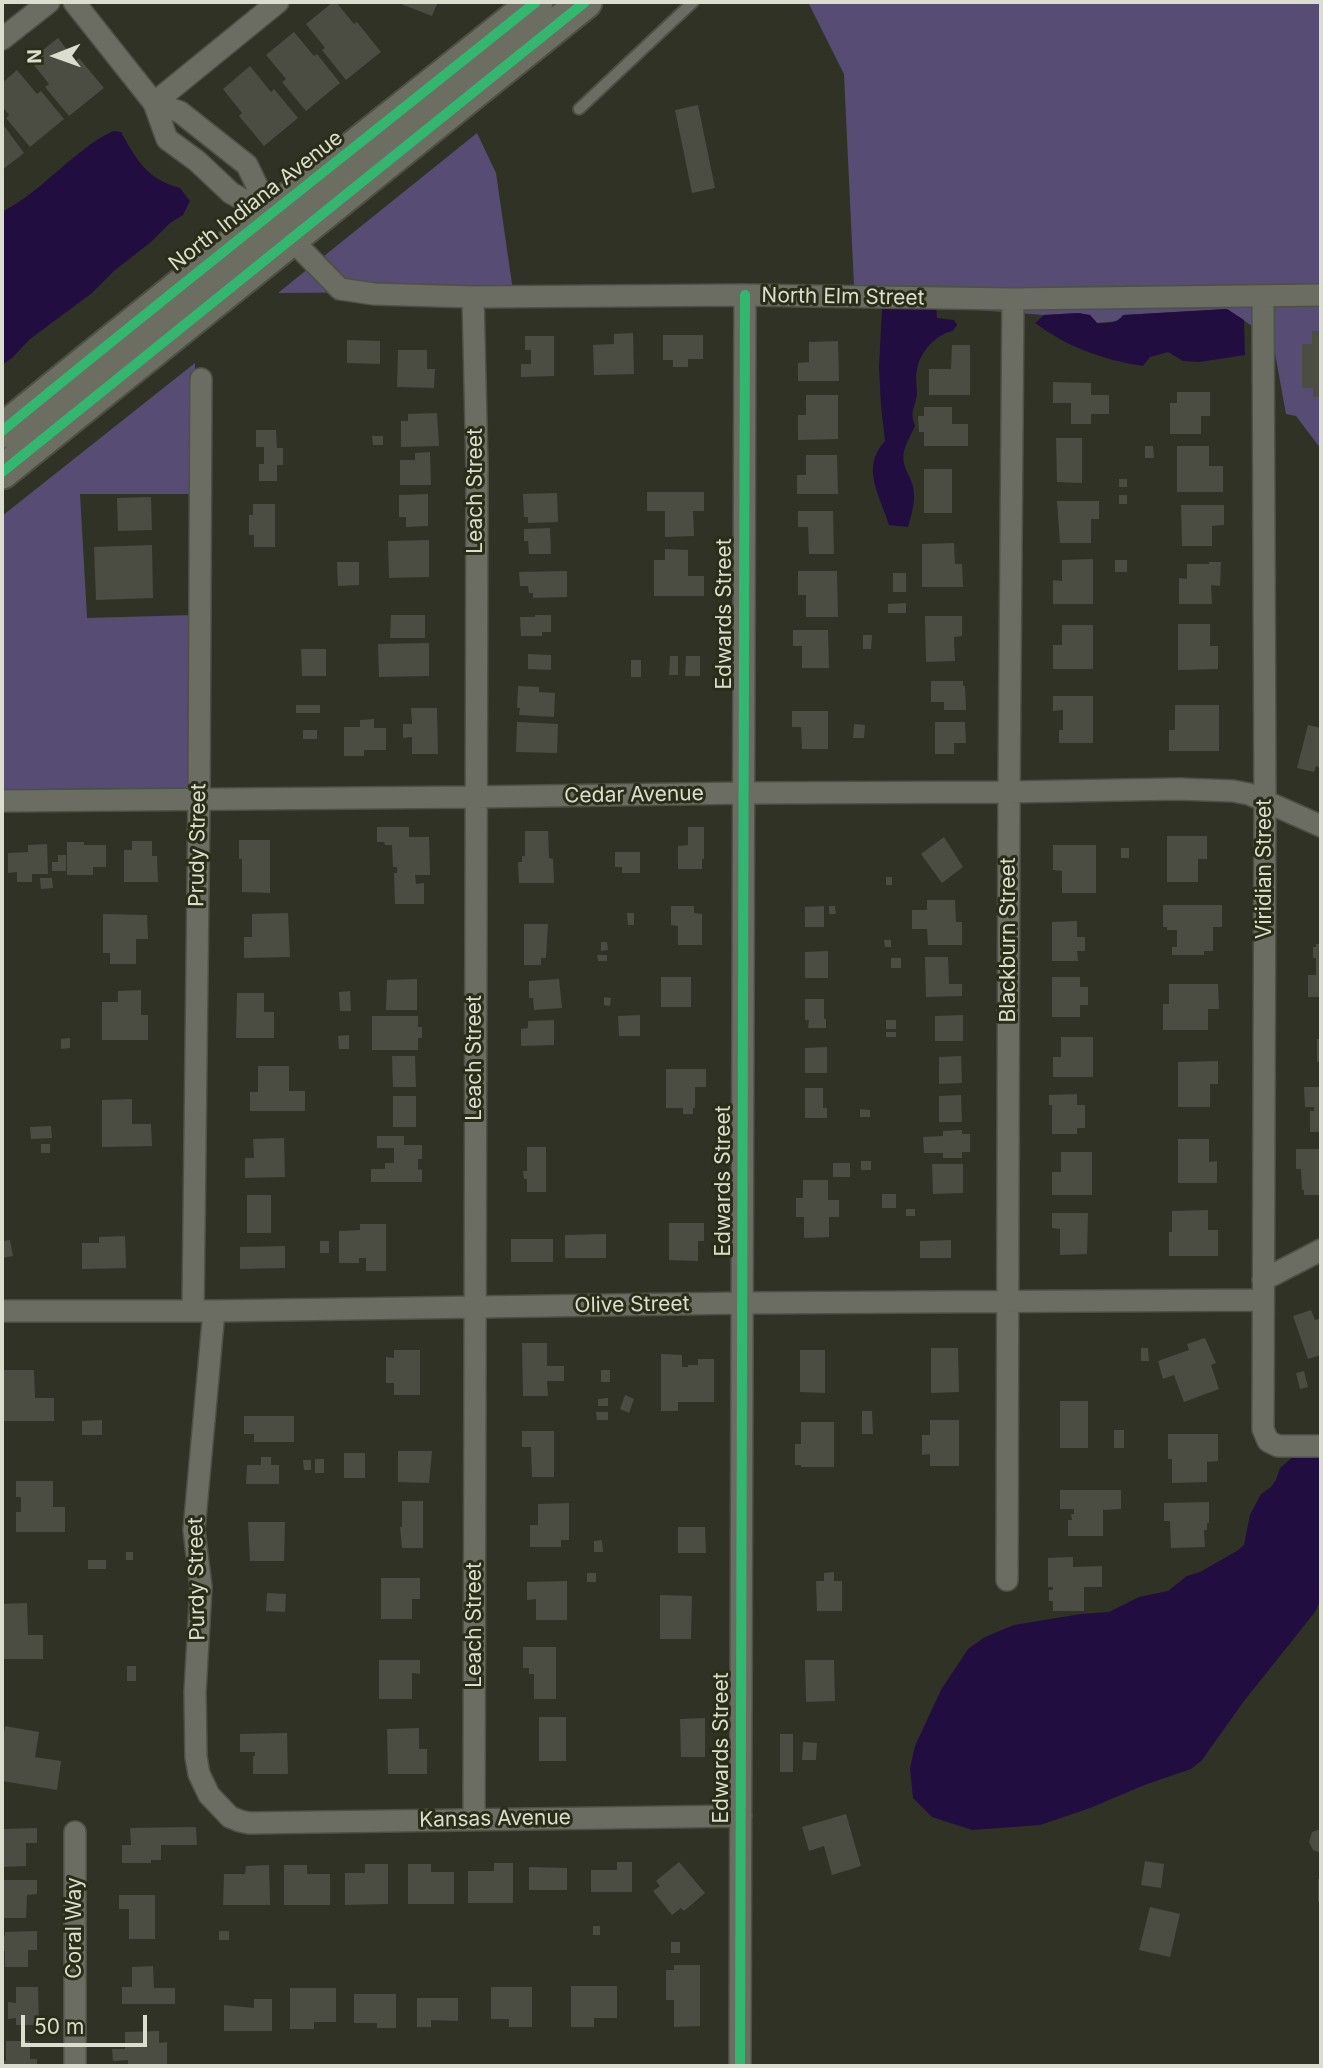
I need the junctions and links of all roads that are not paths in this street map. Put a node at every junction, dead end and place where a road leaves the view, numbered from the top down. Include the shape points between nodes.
1 (49, 2) edge
2 (74, 2) edge
3 (278, 2) edge
4 (536, 2) edge
5 (585, 2) edge
6 (693, 2) edge
7 (2, 39) edge
8 (154, 103) junction
9 (579, 109) dead end
10 (214, 139) junction
11 (197, 161) junction
12 (271, 215) junction
13 (292, 240) junction
14 (745, 295) junction
15 (1321, 295) edge
16 (473, 297) junction
17 (1264, 297) junction
18 (1013, 299) junction
19 (201, 379) dead end
20 (2, 431) edge
21 (2, 472) edge
22 (1009, 792) junction
23 (744, 793) junction
24 (475, 797) junction
25 (199, 799) junction
26 (1265, 800) junction
27 (2, 801) edge
28 (1321, 826) edge
29 (1321, 1250) edge
30 (1263, 1290) junction
31 (744, 1303) junction
32 (1007, 1303) junction
33 (475, 1307) junction
34 (2, 1311) edge
35 (204, 1311) junction
36 (1321, 1446) edge
37 (1007, 1580) dead end
38 (741, 1816) junction
39 (474, 1819) junction
40 (249, 1822) joint
41 (75, 1832) dead end
42 (75, 2066) edge
43 (740, 2066) edge

1 - 7 street
2 - 8 street
3 - 8 street
4 - 12 main road, North Indiana Avenue
5 - 13 main road
6 - 9 lane
8 - 10 street via 180,112
8 - 11 street via 167,139
10 - 11 street
10 - 12 street via 247,165
11 - 12 street via 231,193
12 - 13 street, North Elm Street
12 - 20 main road, North Indiana Avenue
13 - 16 street, North Elm Street via 340,289
13 - 21 main road
14 - 16 street, North Elm Street
14 - 18 street, North Elm Street
14 - 23 street, Edwards Street
15 - 17 street, North Elm Street
16 - 24 street, Leach Street
17 - 18 street, North Elm Street
17 - 26 street, Viridian Street
18 - 22 street, Blackburn Street
19 - 25 street, Prudy Street
22 - 23 street, Cedar Avenue
22 - 26 street, Cedar Avenue via 1233,791
22 - 32 street, Blackburn Street
23 - 24 street, Cedar Avenue
23 - 31 street, Edwards Street
24 - 25 street, Cedar Avenue
24 - 33 street, Leach Street
25 - 27 street, Cedar Avenue
25 - 35 street, Prudy Street
26 - 28 street, Cedar Avenue
26 - 30 street, Viridian Street
29 - 30 street
30 - 32 street, Olive Street
30 - 36 street, Viridian Street via 1263,1429 1268,1441 1278,1446
31 - 32 street, Olive Street
31 - 33 street, Olive Street
31 - 38 street, Edwards Street
32 - 37 street, Blackburn Street
33 - 35 street, Olive Street
33 - 39 street, Leach Street
34 - 35 street, Olive Street
35 - 40 street, Purdy Street via 194,1530 201,1587 196,1757 209,1795 230,1817
38 - 39 street, Kansas Avenue
38 - 43 street, Edwards Street
39 - 40 street, Kansas Avenue
41 - 42 street, Coral Way

